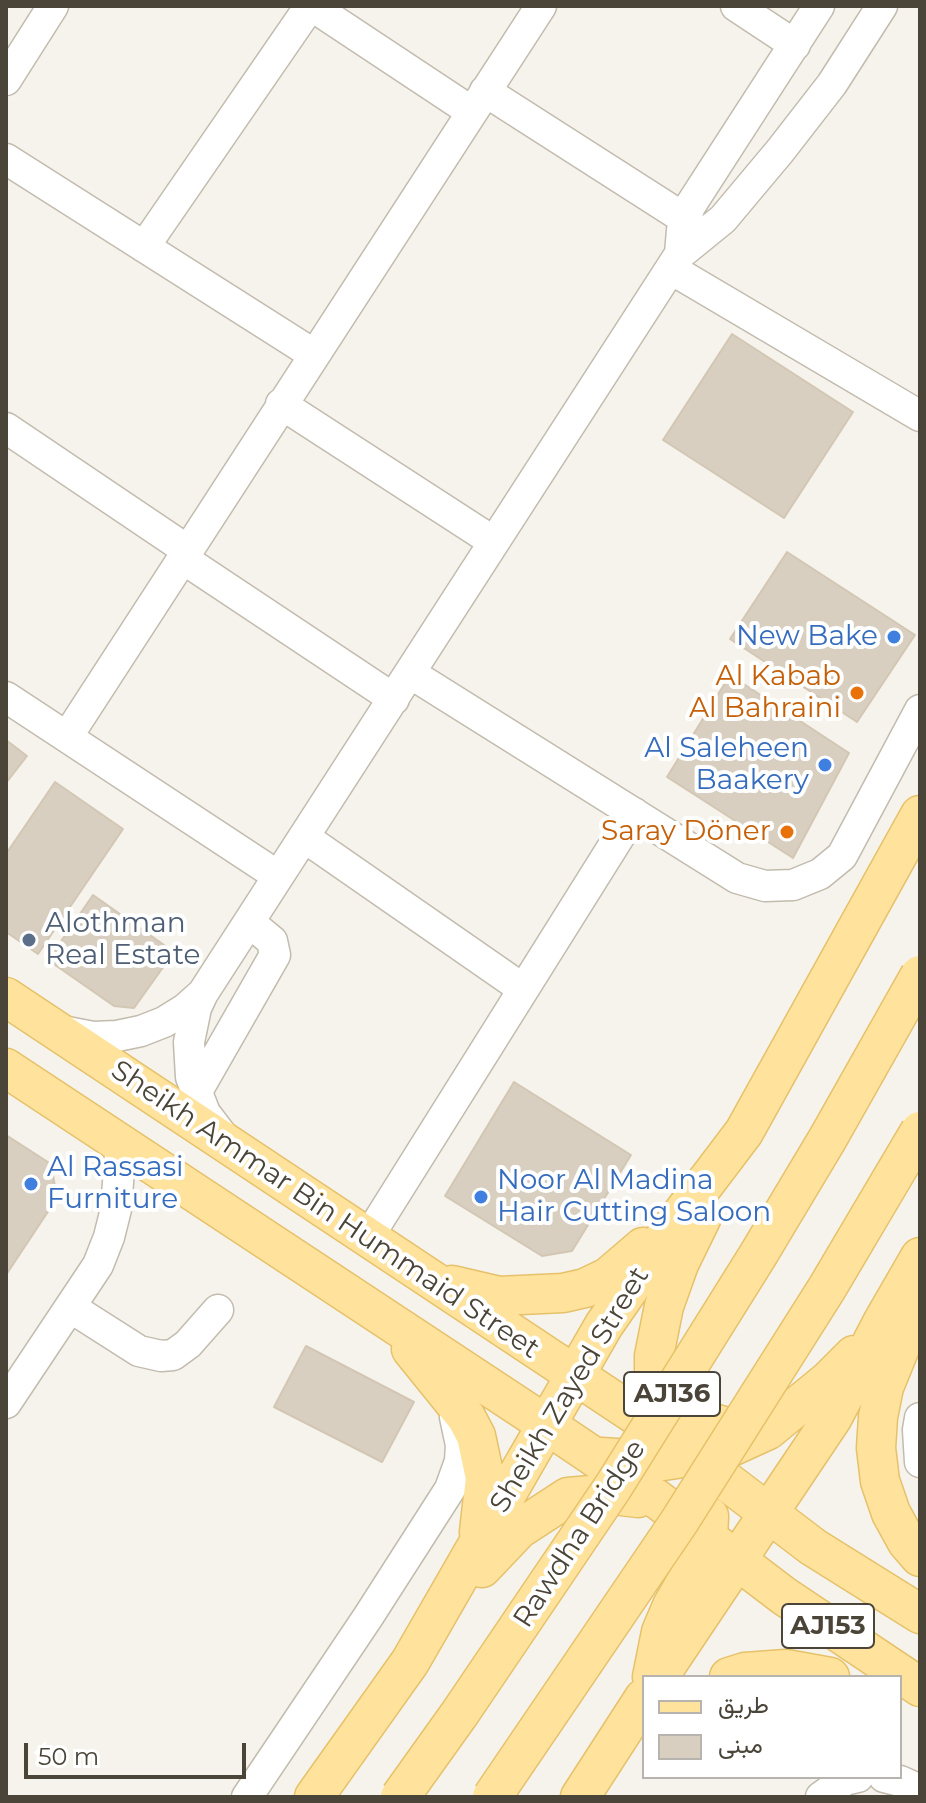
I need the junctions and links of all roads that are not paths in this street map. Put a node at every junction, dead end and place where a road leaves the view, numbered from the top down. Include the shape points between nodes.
1 (53, 6) edge
2 (311, 6) edge
3 (541, 6) edge
4 (736, 6) edge
5 (819, 6) edge
6 (882, 6) edge
7 (795, 45) junction
8 (10, 64) edge
9 (479, 102) junction
10 (6, 159) edge
11 (685, 219) junction
12 (144, 247) junction
13 (676, 262) junction
14 (313, 354) junction
15 (281, 404) junction
16 (920, 416) edge
17 (11, 442) edge
18 (494, 542) junction
19 (185, 554) junction
20 (410, 673) junction
21 (6, 697) edge
22 (394, 699) junction
23 (920, 710) edge
24 (67, 737) junction
25 (634, 813) junction
26 (920, 815) edge
27 (304, 837) junction
28 (278, 876) junction
29 (249, 922) junction
30 (920, 975) edge
31 (523, 989) junction
32 (203, 993) junction
33 (6, 997) edge
34 (46, 1025) junction
35 (801, 1027) junction
36 (6, 1068) edge
37 (196, 1093) junction
38 (920, 1131) edge
39 (744, 1132) junction
40 (121, 1142) junction
41 (234, 1147) junction
42 (367, 1239) junction
43 (920, 1257) edge
44 (424, 1276) junction
45 (920, 1299) edge
46 (70, 1307) junction
47 (218, 1310) dead end
48 (883, 1321) junction
49 (396, 1327) junction
50 (654, 1356) junction
51 (429, 1375) junction
52 (577, 1376) junction
53 (6, 1403) edge
54 (920, 1418) edge
55 (547, 1425) junction
56 (768, 1430) junction
57 (681, 1451) junction
58 (591, 1455) junction
59 (920, 1462) edge
60 (644, 1499) junction
61 (765, 1521) junction
62 (708, 1524) junction
63 (478, 1545) junction
64 (920, 1557) edge
65 (739, 1561) junction
66 (684, 1584) junction
67 (920, 1614) edge
68 (410, 1662) junction
69 (652, 1675) edge
70 (659, 1675) edge
71 (735, 1675) edge
72 (819, 1675) edge
73 (920, 1687) edge
74 (642, 1701) edge
75 (642, 1727) edge
76 (849, 1779) edge
77 (892, 1779) edge
78 (586, 1789) edge
79 (920, 1790) edge
80 (247, 1797) edge
81 (314, 1797) edge
82 (400, 1797) edge
83 (492, 1797) edge
84 (821, 1797) edge

1 - 8 street
2 - 9 street
2 - 12 street
3 - 9 street
4 - 7 street
5 - 7 street
6 - 13 street via 780,151 723,219
7 - 11 street
9 - 11 street
9 - 14 street
10 - 12 street
11 - 13 street
12 - 14 street
13 - 16 street
13 - 18 street
14 - 15 street
15 - 18 street
15 - 19 street
17 - 19 street
18 - 20 street
19 - 22 street
19 - 24 street
20 - 22 street
20 - 25 street
21 - 24 street
22 - 27 street
23 - 25 street via 842,856 820,874 793,885 765,886 737,878
24 - 28 street
25 - 31 street
26 - 35 main road, Sheikh Zayed Street
27 - 28 street
27 - 31 street
28 - 29 street
29 - 32 street
29 - 37 street via 272,941 275,955
30 - 82 main road, Rawdha Bridge / AJ136, bridge via 828,1138 622,1474
31 - 42 street
32 - 34 street via 185,1009 141,1031 117,1036 93,1037
32 - 37 street via 189,1042
33 - 34 main road, Sheikh Ammar Bin Hummaid Street
34 - 41 main road, Sheikh Ammar Bin Hummaid Street
35 - 39 main road, Sheikh Zayed Street
35 - 44 main road via 649,1239 608,1277 563,1293 499,1296
36 - 40 main road, Sheikh Ammar Bin Hummaid Street
37 - 41 street via 218,1132
38 - 83 main road, AJ136, bridge via 704,1483
39 - 50 main road via 679,1264
39 - 52 main road, Sheikh Zayed Street via 639,1273
40 - 46 street via 109,1237 98,1265
40 - 49 main road, Sheikh Ammar Bin Hummaid Street
41 - 42 main road, Sheikh Ammar Bin Hummaid Street
42 - 44 main road, Sheikh Ammar Bin Hummaid Street
43 - 48 main road
44 - 52 main road, Sheikh Ammar Bin Hummaid Street
45 - 64 main road via 884,1387 876,1448 891,1513
46 - 47 street via 139,1351 161,1356 188,1344
46 - 53 street
48 - 56 main road via 829,1380
48 - 61 main road via 833,1417
49 - 51 main road
49 - 55 main road, Sheikh Ammar Bin Hummaid Street
50 - 56 main road via 676,1396 703,1420 737,1430
50 - 57 main road via 654,1391
51 - 63 main road via 466,1417 482,1456
51 - 80 street via 458,1426 456,1476
52 - 55 main road, Sheikh Zayed Street
52 - 57 main road, Sheikh Ammar Bin Hummaid Street
54 - 59 street
55 - 58 main road, Sheikh Ammar Bin Hummaid Street
55 - 63 main road, Sheikh Zayed Street
56 - 57 main road via 733,1446
57 - 58 main road via 645,1461
57 - 61 main road, Sheikh Ammar Bin Hummaid Street
57 - 62 main road
58 - 60 main road, Sheikh Ammar Bin Hummaid Street
60 - 62 main road, Sheikh Ammar Bin Hummaid Street
60 - 66 main road via 679,1533 689,1559
60 - 68 main road via 568,1497 519,1529
61 - 62 main road via 729,1516
61 - 65 main road
61 - 67 main road, Sheikh Ammar Bin Hummaid Street / AJ153
62 - 65 main road, Sheikh Ammar Bin Hummaid Street
62 - 66 main road
63 - 68 main road, Sheikh Zayed Street
65 - 70 main road
65 - 73 main road, Sheikh Ammar Bin Hummaid Street / AJ153
66 - 69 main road via 661,1632
68 - 81 main road, Sheikh Zayed Street
71 - 72 main road via 786,1669
74 - 78 main road
75 - 78 main road
76 - 84 street
77 - 79 street

